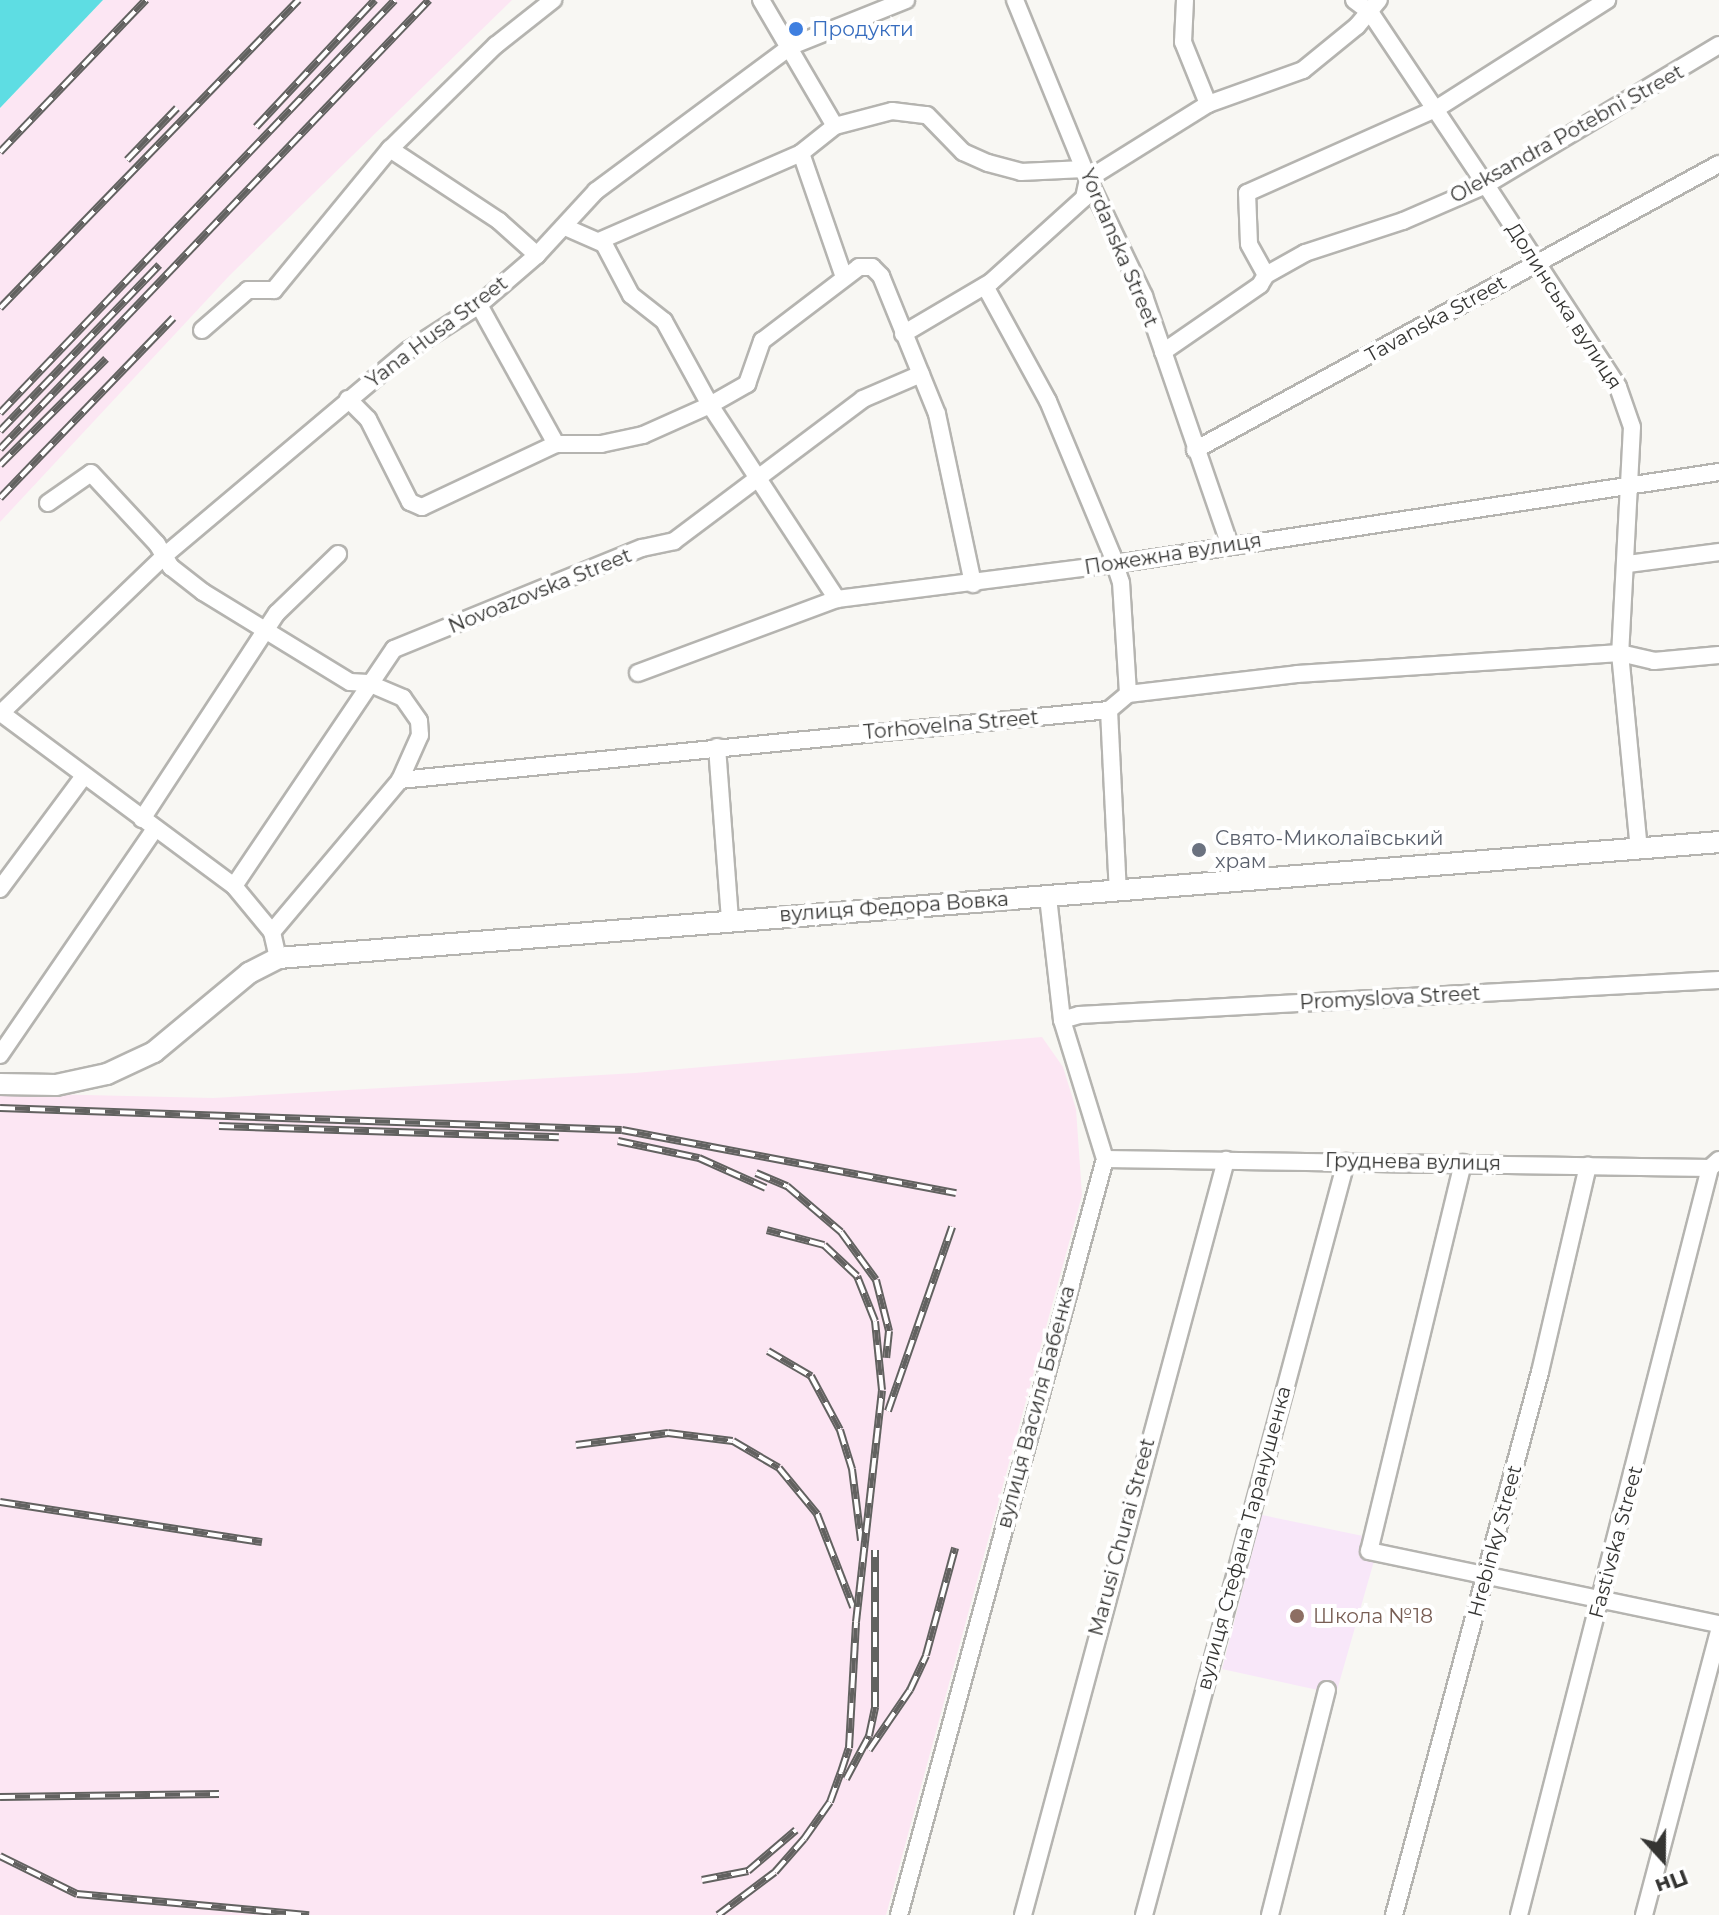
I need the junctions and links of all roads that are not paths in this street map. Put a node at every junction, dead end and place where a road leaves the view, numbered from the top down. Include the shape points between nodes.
1 (553, 0) edge
2 (761, 0) edge
3 (906, 0) edge
4 (1015, 0) edge
5 (1185, 0) edge
6 (1354, 0) edge
7 (1607, 0) edge
8 (1374, 6) edge
9 (1719, 45) edge
10 (791, 46) junction
11 (1208, 104) junction
12 (1436, 109) junction
13 (835, 126) junction
14 (390, 149) junction
15 (801, 153) junction
16 (1719, 164) edge
17 (1086, 174) junction
18 (1486, 185) junction
19 (565, 227) junction
20 (599, 241) junction
21 (537, 255) junction
22 (1538, 264) junction
23 (1266, 275) junction
24 (844, 277) junction
25 (985, 286) junction
26 (479, 305) junction
27 (202, 330) dead end
28 (903, 334) junction
29 (1163, 352) junction
30 (921, 374) junction
31 (348, 399) junction
32 (710, 405) junction
33 (556, 444) junction
34 (1195, 450) junction
35 (1719, 472) edge
36 (758, 480) junction
37 (1632, 484) junction
38 (48, 503) dead end
39 (1230, 546) junction
40 (1719, 552) edge
41 (338, 554) dead end
42 (164, 556) junction
43 (1115, 564) junction
44 (1628, 564) junction
45 (973, 584) junction
46 (837, 599) junction
47 (268, 635) junction
48 (1620, 653) junction
49 (1719, 655) edge
50 (638, 673) dead end
51 (368, 683) junction
52 (1128, 694) junction
53 (1109, 710) junction
54 (1, 714) edge
55 (717, 747) junction
56 (84, 776) junction
57 (400, 780) junction
58 (148, 824) junction
59 (1719, 842) edge
60 (1639, 849) junction
61 (234, 886) junction
62 (0, 889) edge
63 (1118, 891) junction
64 (1048, 898) junction
65 (730, 918) junction
66 (272, 932) junction
67 (278, 958) junction
68 (1719, 980) edge
69 (1062, 1020) junction
70 (0, 1055) edge
71 (0, 1084) edge
72 (1105, 1159) junction
73 (1226, 1160) junction
74 (1346, 1162) junction
75 (1463, 1163) junction
76 (1714, 1164) edge
77 (1588, 1165) junction
78 (1486, 1577) junction
79 (1600, 1600) junction
80 (1719, 1624) edge
81 (1719, 1632) edge
82 (1327, 1690) dead end
83 (899, 1915) edge
84 (1023, 1915) edge
85 (1144, 1915) edge
86 (1270, 1915) edge
87 (1394, 1915) edge
88 (1519, 1915) edge
89 (1644, 1915) edge

1 - 14 street via 496,45
2 - 10 street
3 - 10 street, Yana Husa Street
4 - 17 street, Yordanska Street
5 - 11 street via 1183,42
6 - 8 street, Долинська вулиця
7 - 12 street
8 - 11 street via 1303,70
8 - 12 street, Долинська вулиця
9 - 18 street, Oleksandra Potebni Street
10 - 13 street
10 - 19 street, Yana Husa Street via 596,191
11 - 17 street
12 - 18 street, Долинська вулиця
12 - 23 street via 1247,193 1249,244
13 - 15 street
13 - 17 street via 892,111 927,115 963,152 988,163 1021,172
14 - 21 street via 499,221
14 - 27 street via 274,290 248,290
15 - 20 street
15 - 24 street
16 - 22 street, Tavanska Street
17 - 25 street via 1084,198
17 - 29 street, Yordanska Street via 1144,296
18 - 22 street, Долинська вулиця
18 - 23 street, Oleksandra Potebni Street via 1403,221 1305,253
19 - 20 street
19 - 21 street, Yana Husa Street
20 - 32 street via 631,295 664,321
21 - 26 street, Yana Husa Street
22 - 34 street, Tavanska Street
22 - 37 street, Долинська вулиця via 1618,387 1632,427
23 - 29 street, Oleksandra Potebni Street via 1260,285
24 - 28 street via 859,267 877,271
24 - 32 street via 762,341 747,384
25 - 28 street
25 - 43 street via 1048,401
26 - 31 street, Yana Husa Street via 409,350
26 - 33 street
28 - 30 street
29 - 34 street, Yordanska Street
30 - 36 street, Novoazovska Street via 863,399
30 - 45 street via 937,414
31 - 33 street via 368,419 407,498 418,506
31 - 42 street, Yana Husa Street
32 - 33 street via 643,435 601,444
32 - 36 street
34 - 39 street, Yordanska Street
35 - 37 street, Пожежна вулиця
36 - 46 street
36 - 51 street, Novoazovska Street via 674,541 642,548 394,649
37 - 39 street, Пожежна вулиця
37 - 44 street, Долинська вулиця
38 - 42 street via 91,473
39 - 43 street, Пожежна вулиця
40 - 44 street
41 - 47 street via 277,613
42 - 47 street via 171,567
42 - 54 street, Yana Husa Street
43 - 45 street, Пожежна вулиця
43 - 52 street
44 - 48 street, Долинська вулиця
45 - 46 street, Пожежна вулиця
46 - 50 street, Пожежна вулиця
47 - 51 street via 350,682
47 - 58 street
48 - 49 street via 1654,661
48 - 52 street via 1297,674
48 - 60 street, Долинська вулиця
51 - 57 street via 403,698 419,721 418,749
51 - 61 street, Novoazovska Street
52 - 53 street
53 - 55 street, Torhovelna Street
53 - 63 street
54 - 56 street
55 - 57 street, Torhovelna Street
55 - 65 street
56 - 58 street
56 - 62 street
57 - 66 street
58 - 61 street
58 - 70 street
59 - 60 street, вулиця Федора Вовка
60 - 63 street, вулиця Федора Вовка
61 - 66 street
63 - 64 street, вулиця Федора Вовка
64 - 65 street, вулиця Федора Вовка
64 - 69 street
65 - 67 street, вулиця Федора Вовка
66 - 67 street
67 - 71 street, вулиця Федора Вовка via 249,973 154,1052 107,1074 56,1085
68 - 69 street, Promyslova Street
69 - 72 street
72 - 73 street, Груднева вулиця
72 - 83 street, вулиця Василя Бабенка
73 - 74 street, Груднева вулиця
73 - 84 street, Marusi Churai Street
74 - 75 street, Груднева вулиця
74 - 85 street, вулиця Стефана Таранушенка
75 - 77 street, Груднева вулиця
75 - 78 street via 1369,1551
76 - 77 street, Груднева вулиця
76 - 79 street, Fastivska Street
77 - 78 street, Hrebinky Street
78 - 79 street
78 - 87 street, Hrebinky Street
79 - 80 street
79 - 88 street, Fastivska Street
81 - 89 street
82 - 86 street

